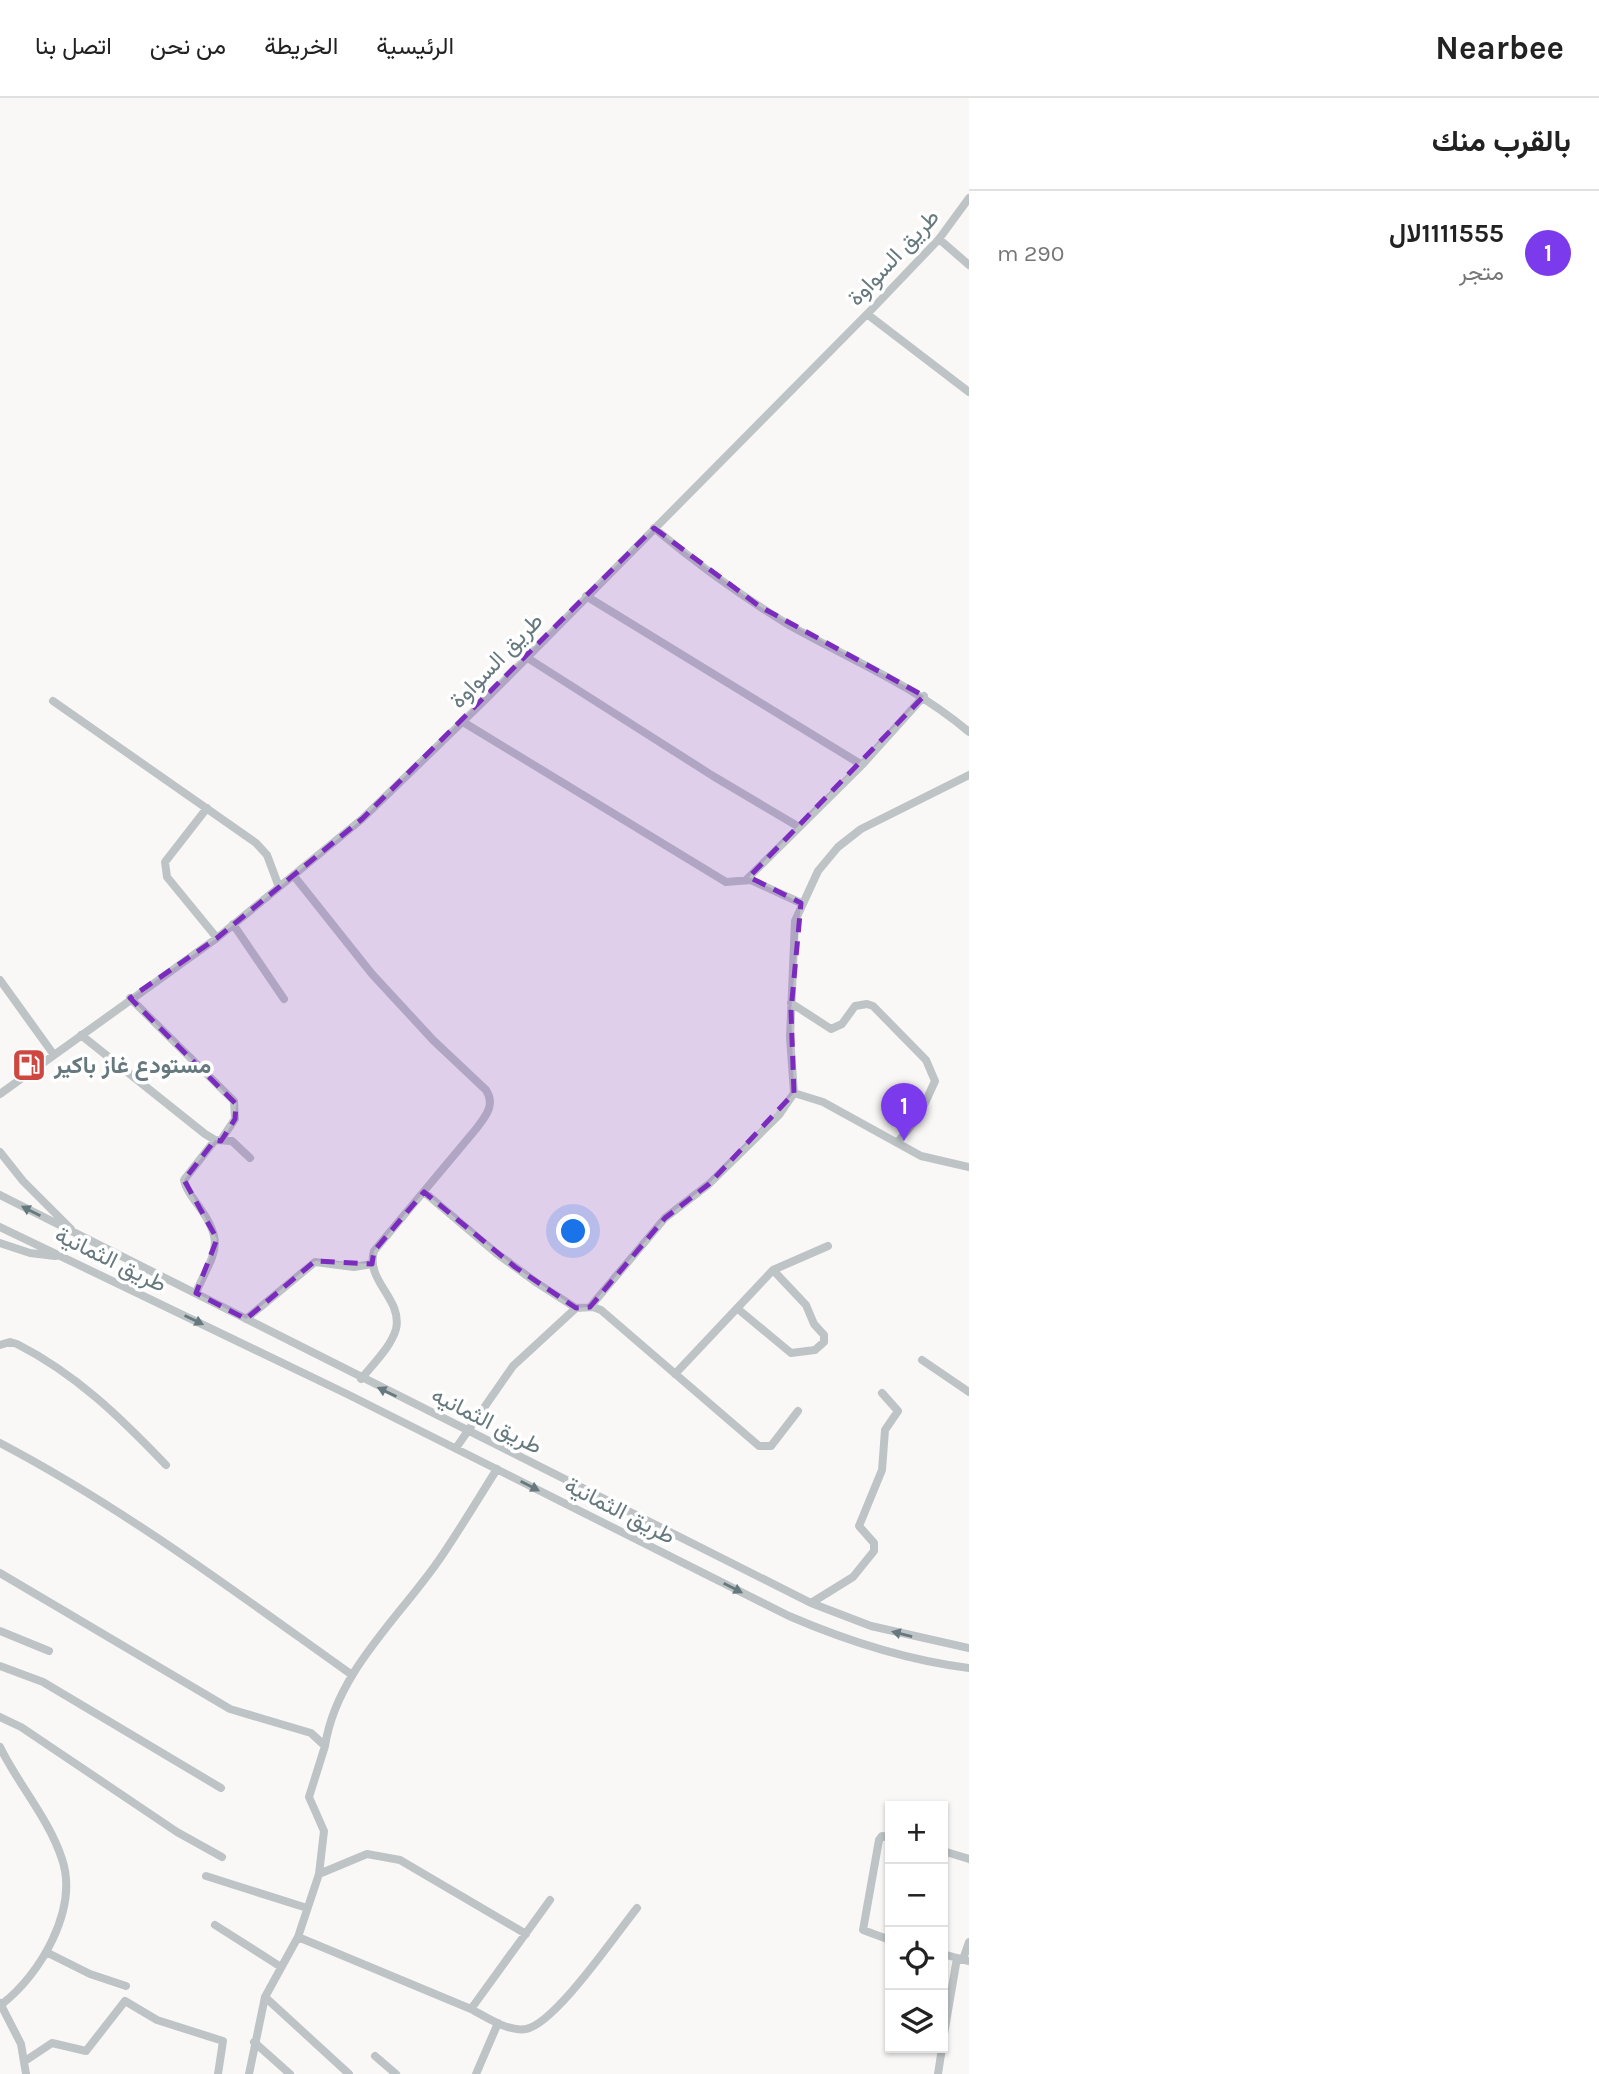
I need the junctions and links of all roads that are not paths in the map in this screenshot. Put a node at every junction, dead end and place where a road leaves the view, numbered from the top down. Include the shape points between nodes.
1 (969, 198) edge
2 (939, 239) junction
3 (969, 265) edge
4 (867, 314) junction
5 (969, 392) edge
6 (654, 528) junction
7 (586, 596) junction
8 (526, 657) junction
9 (924, 696) junction
10 (53, 701) dead end
11 (463, 722) junction
12 (969, 732) edge
13 (862, 765) junction
14 (969, 775) edge
15 (207, 808) junction
16 (799, 827) junction
17 (294, 876) junction
18 (746, 880) junction
19 (279, 887) junction
20 (801, 903) junction
21 (233, 924) junction
22 (217, 938) junction
23 (0, 980) edge
24 (130, 998) junction
25 (284, 999) dead end
26 (791, 1003) junction
27 (82, 1035) junction
28 (54, 1055) junction
29 (794, 1093) junction
30 (0, 1094) edge
31 (218, 1140) junction
32 (897, 1143) junction
33 (0, 1152) edge
34 (250, 1158) dead end
35 (969, 1167) edge
36 (424, 1192) junction
37 (0, 1195) edge
38 (0, 1227) edge
39 (75, 1234) junction
40 (0, 1243) edge
41 (828, 1246) dead end
42 (61, 1256) junction
43 (372, 1264) junction
44 (774, 1270) junction
45 (196, 1293) junction
46 (590, 1307) junction
47 (576, 1308) junction
48 (738, 1309) junction
49 (246, 1319) junction
50 (0, 1345) edge
51 (922, 1360) dead end
52 (675, 1374) junction
53 (361, 1379) junction
54 (969, 1392) edge
55 (882, 1393) dead end
56 (798, 1411) dead end
57 (467, 1431) junction
58 (0, 1443) edge
59 (456, 1448) junction
60 (166, 1465) dead end
61 (497, 1469) junction
62 (0, 1573) edge
63 (811, 1603) junction
64 (0, 1631) edge
65 (969, 1648) edge
66 (49, 1651) dead end
67 (0, 1667) edge
68 (969, 1668) edge
69 (352, 1675) junction
70 (0, 1717) edge
71 (325, 1746) junction
72 (0, 1747) edge
73 (221, 1788) dead end
74 (885, 1836) edge
75 (948, 1852) edge
76 (222, 1857) dead end
77 (969, 1858) edge
78 (319, 1874) junction
79 (206, 1875) dead end
80 (550, 1900) dead end
81 (307, 1908) junction
82 (637, 1908) dead end
83 (215, 1924) dead end
84 (526, 1934) junction
85 (298, 1937) junction
86 (885, 1938) edge
87 (969, 1942) edge
88 (46, 1952) junction
89 (963, 1959) edge
90 (281, 1967) junction
91 (126, 1986) dead end
92 (265, 1997) junction
93 (2, 2009) edge
94 (471, 2009) junction
95 (948, 2020) edge
96 (498, 2024) junction
97 (254, 2042) junction
98 (941, 2053) edge
99 (375, 2056) dead end
100 (25, 2061) junction
101 (26, 2074) edge
102 (218, 2074) edge
103 (249, 2074) edge
104 (290, 2074) edge
105 (349, 2074) edge
106 (396, 2074) edge
107 (476, 2074) edge
108 (938, 2074) edge

1 - 2 street, طريق السواوة
2 - 3 street
2 - 4 street, طريق السواوة
4 - 5 street
4 - 6 street, طريق السواوة
6 - 7 street, طريق السواوة
6 - 9 street via 759,606
7 - 8 street, طريق السواوة
7 - 13 street
8 - 11 street, طريق السواوة
8 - 16 street
9 - 12 street
9 - 13 street
10 - 15 street
11 - 17 street, طريق السواوة via 362,819
11 - 18 street via 721,879 732,883
13 - 16 street
14 - 20 street via 861,829 827,859
15 - 19 street via 262,849
15 - 22 street via 164,868
16 - 18 street
17 - 19 street, طريق السواوة
17 - 36 street via 372,974 490,1095 484,1118
18 - 20 street
19 - 21 street, طريق السواوة
20 - 26 street via 795,921
21 - 22 street, طريق السواوة
21 - 25 street
22 - 24 street, طريق السواوة
23 - 28 street
24 - 27 street, طريق السواوة
24 - 31 street via 234,1101 235,1119
26 - 29 street
26 - 32 street via 831,1029 842,1024 855,1006 873,1006 926,1060 935,1081 933,1088 915,1122
27 - 28 street, طريق السواوة
27 - 31 street
28 - 30 street, طريق السواوة
29 - 32 street via 823,1102
29 - 46 street via 779,1115 709,1184 665,1218
31 - 34 street via 232,1141
31 - 45 street via 184,1180 217,1239
32 - 35 street via 932,1160
33 - 39 street
36 - 43 street via 373,1251
36 - 47 street via 515,1268
39 -> 37 street, طريق الثمانيه
38 - 42 street, طريق الثمانية
39 - 45 street, طريق الثمانيه
40 - 42 street via 30,1253
41 - 44 street
42 -> 59 street, طريق الثمانية
43 - 49 street via 354,1267 315,1262
43 - 53 street via 397,1325
44 - 48 street
44 - 48 street via 806,1305 824,1342 815,1350 791,1353
45 - 49 street, طريق الثمانيه
46 - 47 street
46 - 52 street via 601,1310
47 - 57 street via 513,1366
48 - 52 street
49 - 53 street, طريق الثمانيه
50 - 60 street via 17,1343 57,1365 102,1401
51 - 54 street
52 - 56 street via 759,1446 771,1446
57 -> 53 street, طريق الثمانيه
55 - 63 street via 898,1411 885,1430 882,1470 859,1526 874,1543 874,1551 853,1577
57 - 59 street
57 - 63 street, طريق الثمانيه
58 - 69 street via 107,1506
59 - 61 street, طريق الثمانية
61 -> 68 street, طريق الثمانية via 841,1639 915,1660
61 - 69 street via 439,1560
62 - 71 street via 230,1709 312,1733
65 -> 63 street, طريق الثمانيه via 871,1626
64 - 66 street
67 - 73 street via 43,1682
69 - 71 street via 330,1717
70 - 76 street
71 - 78 street via 309,1797 324,1831
72 - 88 street via 63,1860 64,1902
74 - 86 street via 879,1840 863,1930
75 - 77 street
78 - 81 street
78 - 84 street via 367,1854 400,1860
79 - 81 street
80 - 84 street
81 - 85 street
82 - 96 street via 549,2018 523,2030
83 - 90 street
84 - 94 street
85 - 90 street
85 - 94 street
87 - 89 street
88 - 91 street
88 - 93 street
89 - 95 street
90 - 92 street
92 - 97 street
92 - 105 street
93 - 100 street
94 - 96 street
96 - 107 street
97 - 103 street
97 - 104 street
98 - 108 street
99 - 106 street
100 - 101 street
100 - 102 street via 52,2043 86,2051 125,2001 157,2020 223,2041

